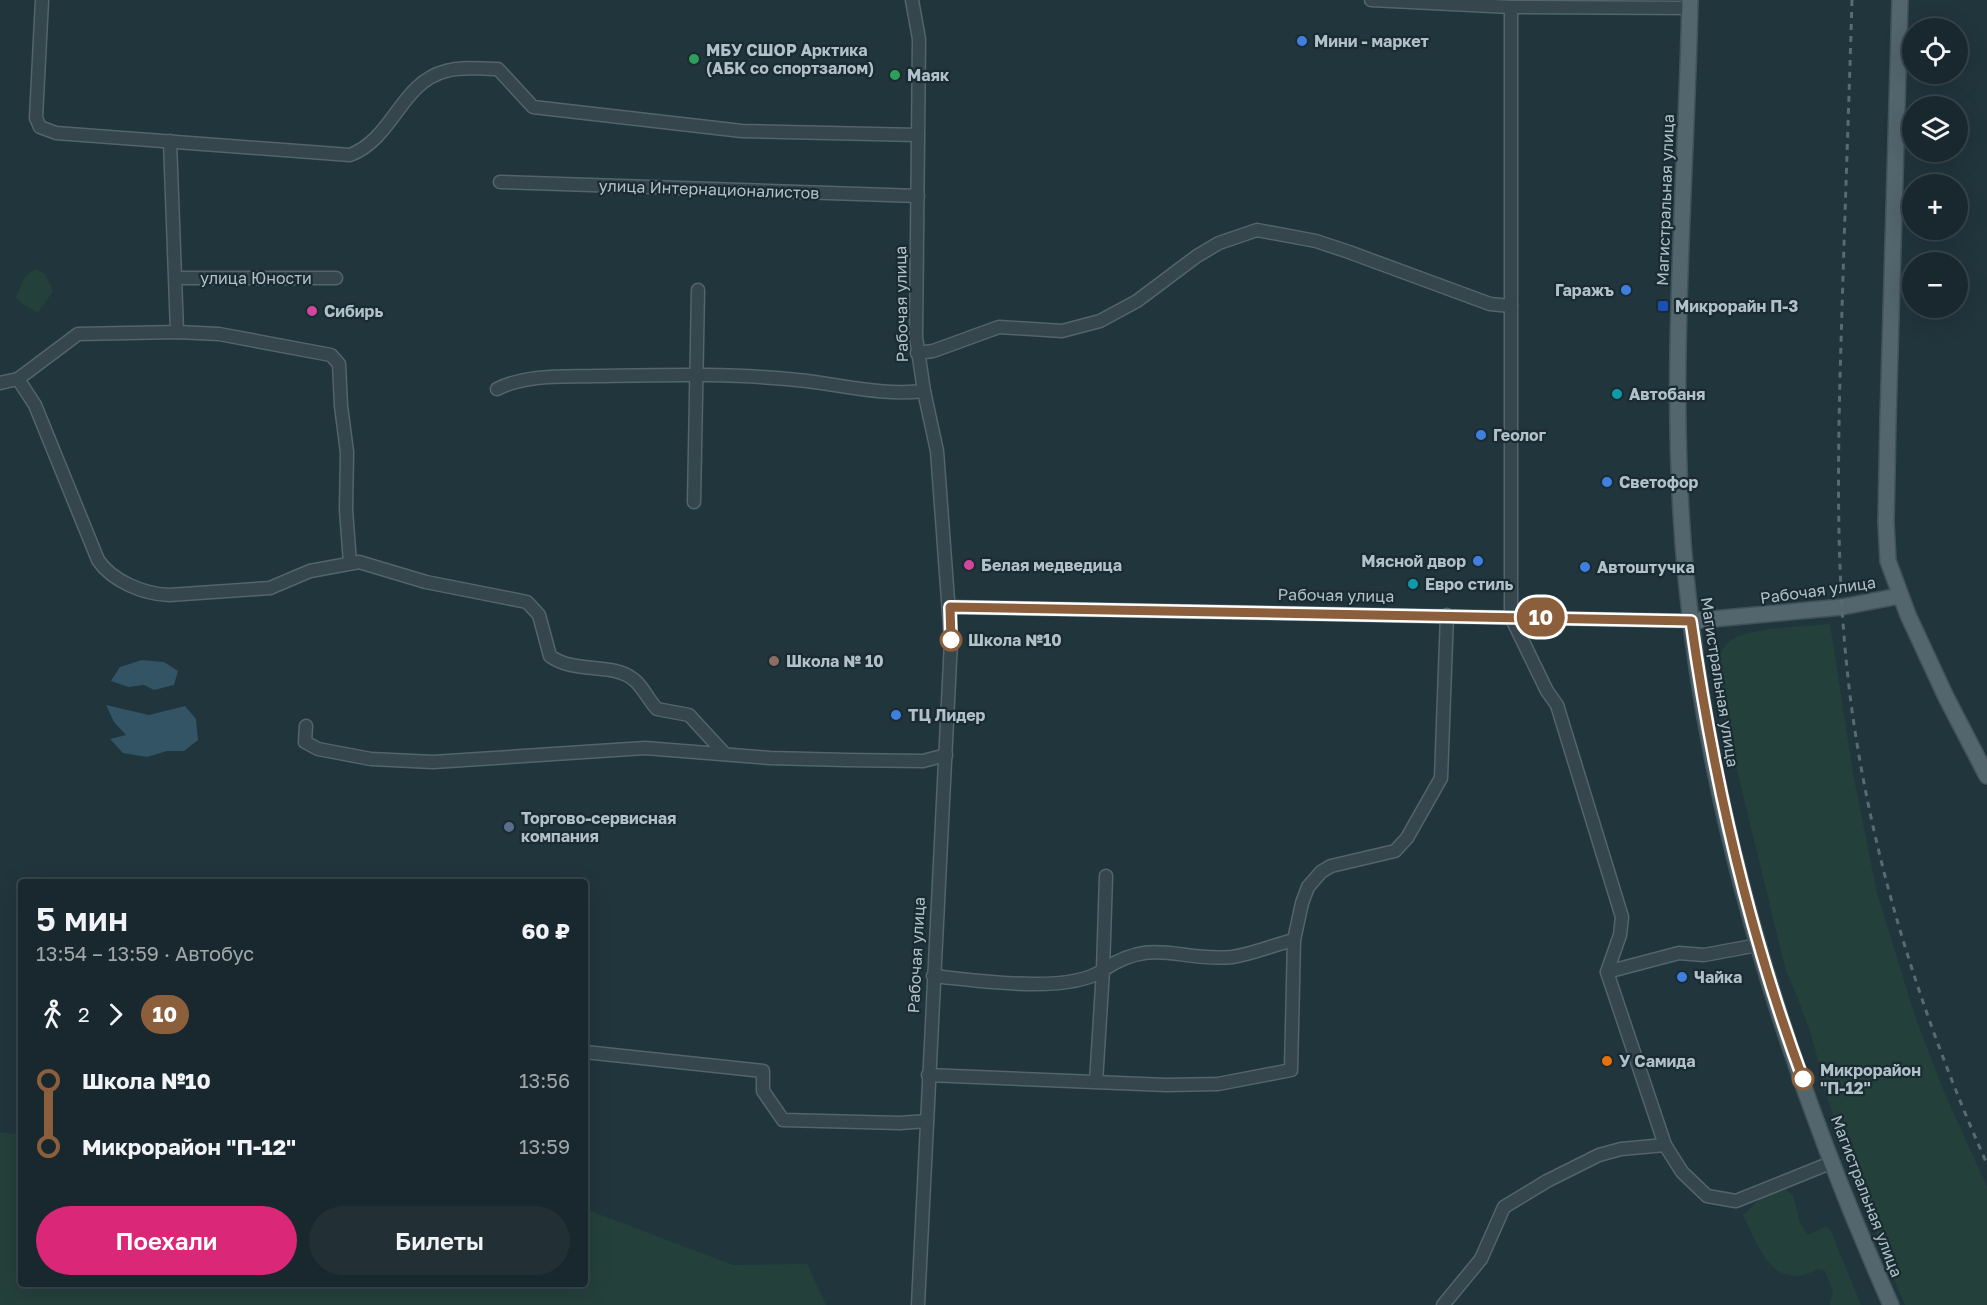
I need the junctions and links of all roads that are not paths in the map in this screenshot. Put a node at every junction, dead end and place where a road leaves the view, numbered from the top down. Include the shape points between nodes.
1 (42, 0) edge
2 (912, 0) edge
3 (1371, 0) edge
4 (1900, 0) edge
5 (1690, 4) edge
6 (1511, 7) junction
7 (918, 135) junction
8 (170, 141) junction
9 (500, 182) dead end
10 (918, 196) junction
11 (176, 278) junction
12 (336, 278) dead end
13 (698, 290) dead end
14 (1511, 306) junction
15 (177, 332) junction
16 (917, 353) junction
17 (695, 374) junction
18 (18, 380) junction
19 (0, 383) edge
20 (497, 389) dead end
21 (924, 391) junction
22 (694, 502) dead end
23 (350, 563) junction
24 (1899, 596) junction
25 (950, 607) junction
26 (1447, 615) junction
27 (1511, 617) junction
28 (1691, 621) junction
29 (306, 726) dead end
30 (726, 754) junction
31 (946, 755) junction
32 (1987, 776) edge
33 (1106, 876) dead end
34 (1294, 940) junction
35 (1758, 945) junction
36 (1102, 970) junction
37 (1607, 972) junction
38 (933, 976) junction
39 (588, 1052) edge
40 (928, 1075) junction
41 (1096, 1082) junction
42 (927, 1121) junction
43 (1665, 1144) junction
44 (1833, 1162) junction
45 (918, 1305) edge
46 (1443, 1305) edge
47 (1891, 1305) edge

1 - 8 street via 36,117 40,127 47,132
2 - 7 street, Рабочая улица via 919,39
3 - 6 street
4 - 24 main road via 1886,522 1888,561
5 - 6 street
5 - 28 main road, Магистральная улица via 1678,394
6 - 14 street
7 - 8 street via 742,131 533,107 498,69 462,68 433,76 420,85 373,144 350,155
7 - 10 street, Рабочая улица
8 - 11 street
9 - 10 street, улица Интернационалистов
10 - 16 street, Рабочая улица
11 - 12 street, улица Юности
11 - 15 street
13 - 17 street
14 - 16 street via 1490,304 1316,241 1257,230 1219,243 1137,301 1100,321 1062,331 999,327
14 - 27 street
15 - 18 street via 78,334
15 - 23 street via 228,336 323,352 336,358 347,452
16 - 21 street, Рабочая улица
17 - 20 street via 540,378
17 - 21 street via 797,380 893,394
17 - 22 street
18 - 19 street
18 - 23 street via 35,405 98,560 116,578 156,595 169,595 270,588 310,571
21 - 25 street, Рабочая улица via 937,451
23 - 30 street via 369,564 426,582 527,602 539,615 550,656 566,665 634,679 657,709 689,715
24 - 28 main road, Рабочая улица via 1851,606
24 - 32 main road
25 - 26 street, Рабочая улица
25 - 31 street, Рабочая улица
26 - 27 street, Рабочая улица
26 - 34 street via 1441,778 1407,838 1395,851 1339,863 1314,879 1302,903
27 - 28 street, Рабочая улица
27 - 37 street via 1557,705 1622,917
28 - 35 main road, Магистральная улица via 1721,797
29 - 30 street via 305,742 311,747 370,759 456,762 645,748
30 - 31 street via 923,761
31 - 38 street, Рабочая улица
33 - 36 street
34 - 36 street via 1230,957 1142,951
34 - 41 street via 1291,1070 1218,1084
35 - 37 street via 1704,954 1679,953
35 - 44 main road, Магистральная улица
36 - 38 street via 1086,980 1067,983
36 - 41 street
37 - 43 street
38 - 40 street, Рабочая улица
39 - 42 street via 763,1071 763,1091 783,1120
40 - 41 street
40 - 42 street, Рабочая улица
42 - 45 street, Рабочая улица
43 - 44 street via 1682,1172 1700,1191 1718,1200 1736,1201
43 - 46 street via 1599,1155 1504,1207 1481,1259
44 - 47 main road, Магистральная улица

